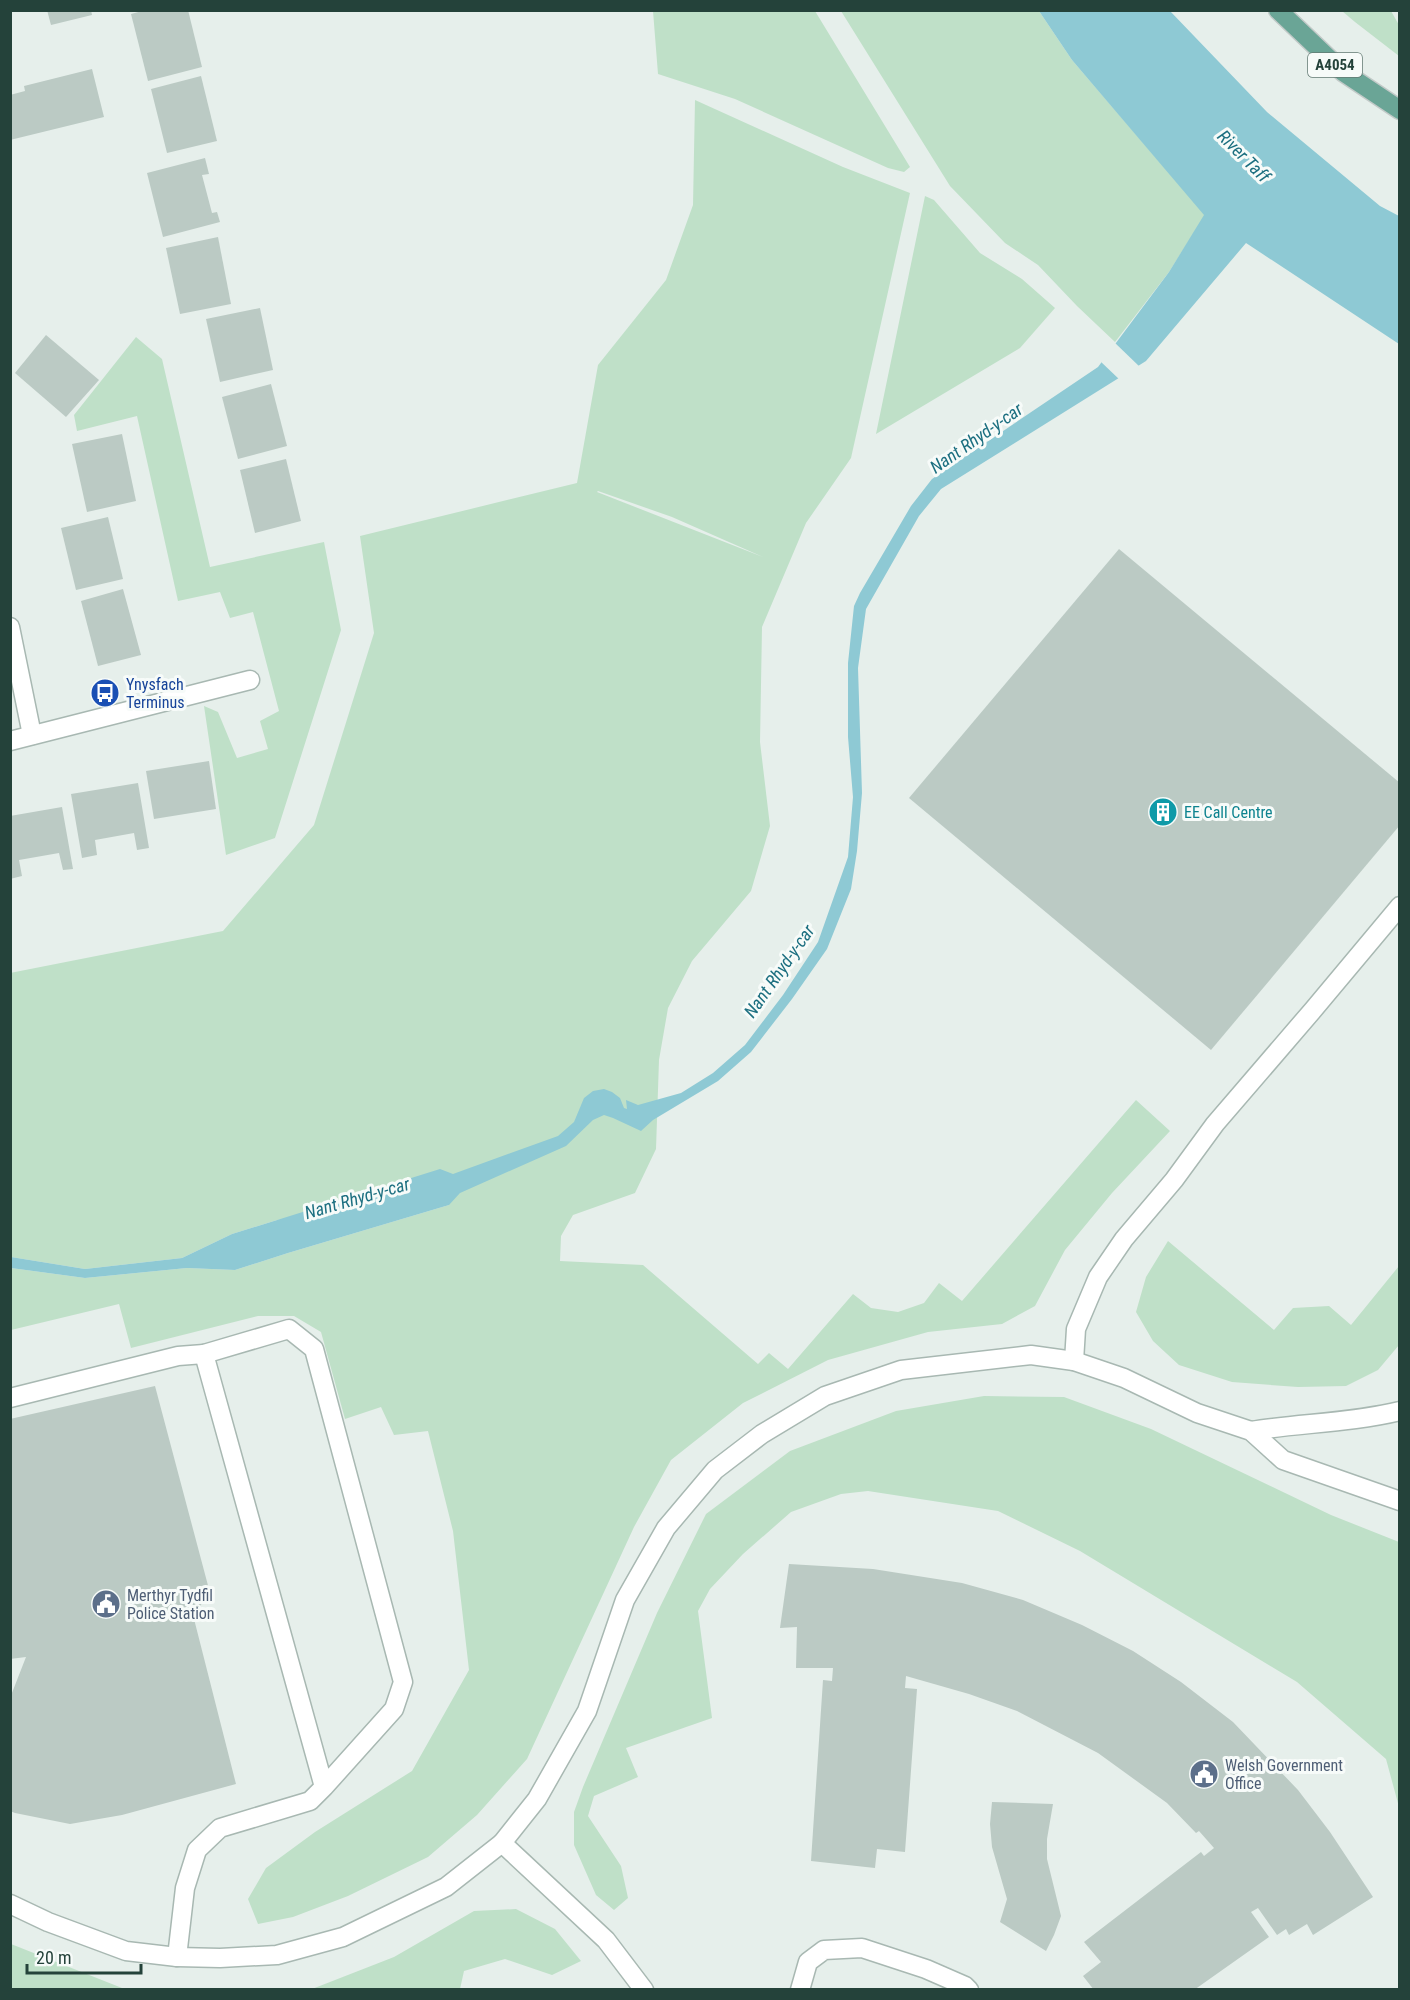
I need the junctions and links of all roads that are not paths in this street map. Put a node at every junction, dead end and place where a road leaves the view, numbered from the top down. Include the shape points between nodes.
1 (1278, 10) edge
2 (1400, 110) edge
3 (10, 627) edge
4 (250, 680) dead end
5 (32, 735) junction
6 (10, 741) edge
7 (1400, 906) edge
8 (204, 1354) junction
9 (1074, 1361) junction
10 (10, 1398) edge
11 (1400, 1411) edge
12 (1251, 1431) junction
13 (1400, 1502) edge
14 (324, 1787) junction
15 (502, 1843) junction
16 (10, 1904) edge
17 (177, 1957) junction
18 (644, 1989) edge
19 (800, 1989) edge
20 (969, 1989) edge

1 - 2 main road, A4054 via 1343,72
3 - 5 street
4 - 5 street
5 - 6 street
7 - 9 street via 1215,1124 1124,1239 1098,1277 1077,1329
8 - 10 street via 178,1356
8 - 14 street
8 - 14 street via 289,1329 314,1349 403,1682 394,1709
9 - 12 street via 1124,1378 1197,1413
9 - 15 street via 1030,1355 901,1370 825,1396 762,1434 715,1470 666,1528 625,1600 587,1711 537,1799
11 - 12 street via 1356,1420
12 - 13 street via 1283,1460
14 - 17 street via 310,1801 220,1828 197,1850 185,1888
15 - 17 street via 446,1887 343,1937 277,1955
15 - 18 street via 606,1940
16 - 17 street via 126,1951
19 - 20 street via 808,1962 824,1950 862,1948 927,1969

